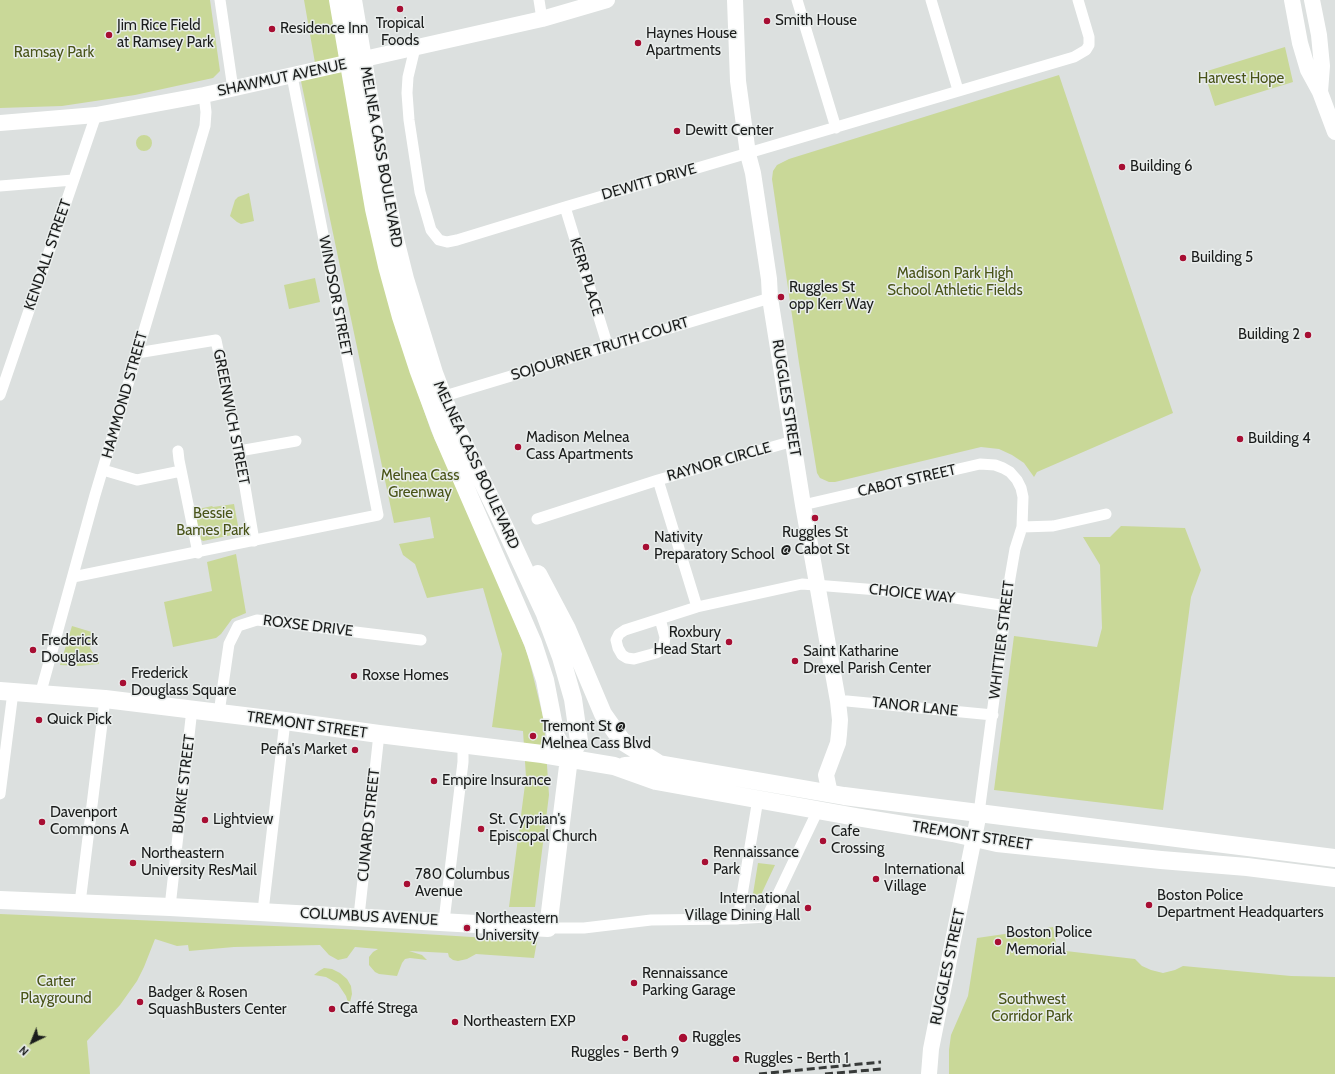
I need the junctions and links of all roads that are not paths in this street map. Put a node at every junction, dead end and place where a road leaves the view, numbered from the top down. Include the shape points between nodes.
1 (220, 0) edge
2 (338, 0) edge
3 (353, 0) edge
4 (539, 0) edge
5 (607, 0) edge
6 (735, 0) edge
7 (797, 0) edge
8 (931, 0) edge
9 (1078, 0) edge
10 (1292, 0) edge
11 (1312, 0) edge
12 (542, 19) junction
13 (415, 48) junction
14 (356, 62) junction
15 (292, 76) junction
16 (233, 89) junction
17 (958, 90) junction
18 (1320, 92) junction
19 (204, 95) junction
20 (96, 115) junction
21 (0, 123) edge
22 (836, 128) junction
23 (1335, 132) edge
24 (748, 154) junction
25 (73, 180) junction
26 (0, 186) edge
27 (565, 207) junction
28 (770, 298) junction
29 (608, 347) junction
30 (137, 353) junction
31 (0, 395) edge
32 (436, 398) junction
33 (296, 441) dead end
34 (793, 441) junction
35 (178, 451) dead end
36 (239, 451) junction
37 (103, 470) junction
38 (181, 471) junction
39 (1010, 472) joint
40 (481, 480) junction
41 (658, 480) junction
42 (802, 505) junction
43 (1106, 514) dead end
44 (537, 519) dead end
45 (1022, 527) junction
46 (254, 540) junction
47 (198, 552) junction
48 (73, 577) junction
49 (816, 585) junction
50 (1007, 606) junction
51 (697, 607) junction
52 (660, 619) junction
53 (421, 640) dead end
54 (6, 691) edge
55 (40, 695) junction
56 (105, 699) junction
57 (838, 701) junction
58 (192, 710) junction
59 (219, 713) junction
60 (992, 715) junction
61 (285, 721) junction
62 (379, 734) junction
63 (463, 744) junction
64 (569, 758) junction
65 (659, 764) junction
66 (614, 766) junction
67 (0, 794) edge
68 (830, 794) junction
69 (758, 799) junction
70 (818, 810) junction
71 (979, 813) junction
72 (974, 838) junction
73 (1335, 858) edge
74 (1335, 878) edge
75 (0, 900) edge
76 (80, 903) junction
77 (170, 907) junction
78 (263, 912) junction
79 (359, 916) junction
80 (738, 919) junction
81 (444, 921) junction
82 (548, 928) junction
83 (929, 1074) edge

1 - 16 street
2 - 14 main road, MELNEA CASS BOULEVARD
3 - 14 main road, MELNEA CASS BOULEVARD
4 - 12 street
5 - 12 main road, SHAWMUT AVENUE
6 - 24 main road, RUGGLES STREET via 738,75
7 - 22 street
8 - 17 street
9 - 17 street, DEWITT DRIVE via 1089,37 1086,50 1074,57 1041,68
10 - 18 main road via 1308,70
11 - 18 main road via 1322,66
12 - 13 main road, SHAWMUT AVENUE
13 - 14 main road, SHAWMUT AVENUE
13 - 27 street, DEWITT DRIVE via 408,77 409,120 420,192 431,230 439,240 457,240
14 - 15 main road, SHAWMUT AVENUE
14 - 32 main road, MELNEA CASS BOULEVARD via 395,239
15 - 16 main road, SHAWMUT AVENUE
15 - 46 street, WINDSOR STREET via 378,515
16 - 19 main road, SHAWMUT AVENUE
17 - 22 street, DEWITT DRIVE
18 - 23 main road
19 - 20 main road, SHAWMUT AVENUE
19 - 30 street, HAMMOND STREET via 204,126
20 - 21 main road, SHAWMUT AVENUE
20 - 25 street, KENDALL STREET
22 - 24 street, DEWITT DRIVE
24 - 27 street, DEWITT DRIVE
24 - 28 main road, RUGGLES STREET via 759,211
25 - 26 street
25 - 31 street, KENDALL STREET
27 - 29 street, KERR PLACE
28 - 29 street, SOJOURNER TRUTH COURT
28 - 34 main road, RUGGLES STREET
29 - 32 street, SOJOURNER TRUTH COURT
30 - 36 street, GREENWICH STREET via 216,340
30 - 37 street, HAMMOND STREET
32 - 40 main road, MELNEA CASS BOULEVARD
32 - 64 main road, MELNEA CASS BOULEVARD via 453,458 533,643 545,680 556,737
33 - 36 street
34 - 41 street, RAYNOR CIRCLE
34 - 42 main road, RUGGLES STREET
35 - 38 street
36 - 46 street, GREENWICH STREET
37 - 38 street via 137,480
37 - 48 street, HAMMOND STREET
38 - 47 street
39 - 42 street, CABOT STREET via 995,465 980,464
39 - 45 street, WHITTIER STREET via 1021,488 1023,497
40 - 64 main road, MELNEA CASS BOULEVARD via 540,603 562,657 573,699 579,741
40 - 65 main road via 496,499 556,606 603,714 622,741
41 - 44 street
41 - 51 street, RAYNOR CIRCLE
42 - 49 main road, RUGGLES STREET
43 - 45 street via 1053,526
45 - 50 street, WHITTIER STREET via 1012,564
46 - 47 street
47 - 48 street
48 - 55 street, HAMMOND STREET
49 - 50 street, CHOICE WAY via 929,594
49 - 51 street via 802,584
49 - 57 main road, RUGGLES STREET
50 - 60 street, WHITTIER STREET
51 - 52 street
52 - 52 street via 624,630 619,634 616,640 622,655 634,659 661,650 665,637
53 - 59 street, ROXSE DRIVE via 257,620 238,626 229,644
54 - 55 main road, TREMONT STREET
54 - 67 street
55 - 56 main road, TREMONT STREET
56 - 58 main road, TREMONT STREET
56 - 76 street
57 - 60 street, TANOR LANE
57 - 68 main road, RUGGLES STREET via 838,743 826,775
58 - 59 main road, TREMONT STREET
58 - 77 street, BURKE STREET
59 - 61 main road, TREMONT STREET
60 - 71 street, WHITTIER STREET
61 - 62 main road, TREMONT STREET
61 - 78 street
62 - 63 main road, TREMONT STREET
62 - 79 street, CUNARD STREET
63 - 64 main road, TREMONT STREET
63 - 81 street
64 - 66 main road, TREMONT STREET
64 - 82 main road, MELNEA CASS BOULEVARD
65 - 66 main road, TREMONT STREET
65 - 68 main road, TREMONT STREET
66 - 69 main road, TREMONT STREET via 656,781
68 - 71 main road, TREMONT STREET
69 - 70 main road, TREMONT STREET
69 - 80 street
70 - 72 main road, TREMONT STREET
70 - 80 street, COLUMBUS AVENUE via 767,917
71 - 72 main road, RUGGLES STREET
71 - 73 main road, TREMONT STREET
72 - 74 main road, TREMONT STREET via 1087,853 1247,867
72 - 83 main road, RUGGLES STREET via 931,1049
75 - 76 main road, COLUMBUS AVENUE
76 - 77 main road, COLUMBUS AVENUE
77 - 78 main road, COLUMBUS AVENUE
78 - 79 main road, COLUMBUS AVENUE
79 - 81 main road, COLUMBUS AVENUE
80 - 82 street, COLUMBUS AVENUE via 659,920 584,928
81 - 82 main road, COLUMBUS AVENUE

